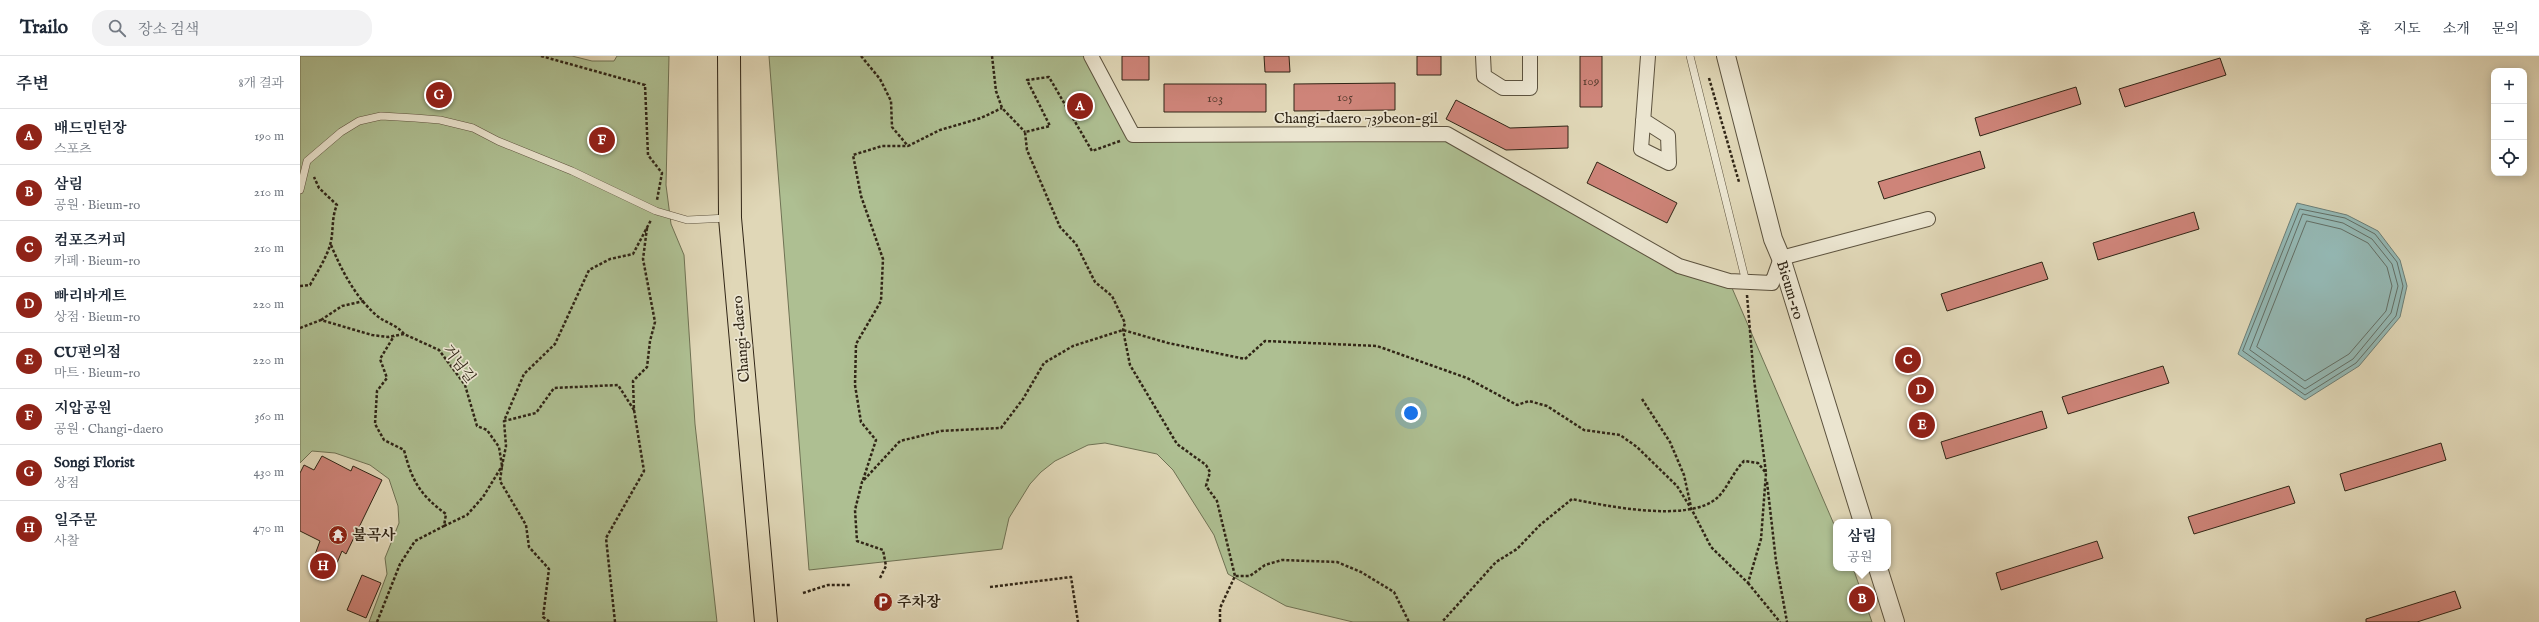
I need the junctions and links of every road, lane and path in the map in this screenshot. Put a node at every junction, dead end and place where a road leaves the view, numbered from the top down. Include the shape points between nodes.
1 (541, 56) edge
2 (729, 56) edge
3 (861, 56) edge
4 (992, 56) edge
5 (1091, 56) edge
6 (1483, 56) edge
7 (1530, 56) edge
8 (1648, 56) edge
9 (1690, 56) edge
10 (1726, 56) edge
11 (1707, 71) dead end
12 (1002, 108) junction
13 (1643, 120) dead end
14 (1026, 132) junction
15 (1124, 140) dead end
16 (908, 146) junction
17 (306, 163) junction
18 (1740, 184) dead end
19 (300, 190) edge
20 (656, 210) junction
21 (730, 218) junction
22 (1928, 218) dead end
23 (647, 228) junction
24 (330, 244) junction
25 (1781, 258) junction
26 (1746, 282) junction
27 (300, 286) edge
28 (364, 301) junction
29 (321, 320) junction
30 (300, 328) edge
31 (1122, 330) junction
32 (404, 334) junction
33 (395, 335) junction
34 (1642, 400) dead end
35 (634, 410) junction
36 (504, 421) junction
37 (502, 466) junction
38 (1766, 473) junction
39 (862, 482) junction
40 (1692, 510) junction
41 (1862, 519) edge
42 (444, 526) junction
43 (1879, 571) edge
44 (1235, 576) junction
45 (880, 578) dead end
46 (1748, 583) junction
47 (850, 585) dead end
48 (990, 587) dead end
49 (803, 593) dead end
50 (377, 622) edge
51 (550, 622) edge
52 (615, 622) edge
53 (766, 622) edge
54 (1078, 622) edge
55 (1220, 622) edge
56 (1409, 622) edge
57 (1442, 622) edge
58 (1780, 622) edge
59 (1787, 622) edge
60 (1895, 622) edge

1 - 20 path via 645,85 648,154 662,173
2 - 21 main road, Changi-daero
3 - 16 path via 880,79 891,101 892,127
4 - 12 path via 996,91
5 - 26 street, Changi-daero 739beon-gil via 1134,135 1447,134 1678,266 1729,281
6 - 7 street via 1484,76 1503,88 1530,88
8 - 13 street
9 - 26 lane
10 - 25 street, Bieum-ro via 1773,239
11 - 18 path
12 - 14 path
12 - 16 path via 980,118 940,130
14 - 15 path via 1050,126 1026,80 1049,77 1092,151
14 - 31 path via 1027,150 1048,204 1060,227 1076,244 1095,282 1112,296 1125,323
16 - 39 path via 882,146 853,156 861,196 883,259 881,301 856,344 855,385 861,422 876,440
17 - 19 lane
17 - 20 lane via 341,132 360,121 381,116 440,120 473,128
17 - 24 path via 319,188 337,205 333,214 334,228
20 - 21 lane via 687,220
20 - 23 path
21 - 53 main road, Changi-daero
22 - 25 street
23 - 35 path via 643,259 655,322 647,368 633,381
23 - 36 path via 633,254 610,259 588,270 555,344 524,374
24 - 27 path via 310,285
24 - 28 path via 344,276
25 - 26 street, Changi-daero 739beon-gil via 1772,283
25 - 41 street, Bieum-ro
26 - 38 path via 1754,379
28 - 29 path via 342,306
28 - 32 path via 377,316 397,326
29 - 30 path
29 - 33 path via 372,335
31 - 39 path via 1073,346 1044,363 1023,399 1001,428 941,431 900,441
31 - 40 path via 1168,344 1245,359 1265,341 1376,346 1467,378 1517,405 1529,401 1547,406 1584,430 1620,435 1637,447 1677,486
31 - 44 path via 1130,365 1177,444 1206,465 1210,472 1206,486 1217,501
32 - 33 path
32 - 37 path, 거님길 via 439,350 465,385 477,426 487,430 499,447
33 - 42 path via 380,358 387,378 377,391 375,424 384,440 404,450 410,475 429,501 446,514
34 - 40 path via 1670,442 1684,475
35 - 36 path via 618,385 554,388 536,413
35 - 52 path via 644,471 606,538
36 - 37 path via 506,446
37 - 42 path via 484,497 467,515
37 - 51 path, 거님길 via 500,481 526,525 529,547 549,569 544,617
38 - 40 path via 1758,463 1744,461 1717,499
38 - 46 path via 1762,532
38 - 59 path via 1776,562
39 - 45 path via 855,510 857,541 883,550 886,566
40 - 46 path via 1711,547
40 - 57 path via 1620,509 1572,499 1535,529 1517,549 1496,562
42 - 50 path via 415,541 400,564
43 - 60 street
44 - 55 path via 1220,608
44 - 56 path via 1250,576 1265,566 1282,560 1337,562 1361,572 1394,592
46 - 58 path
47 - 49 path via 828,585
48 - 54 path via 1071,577

